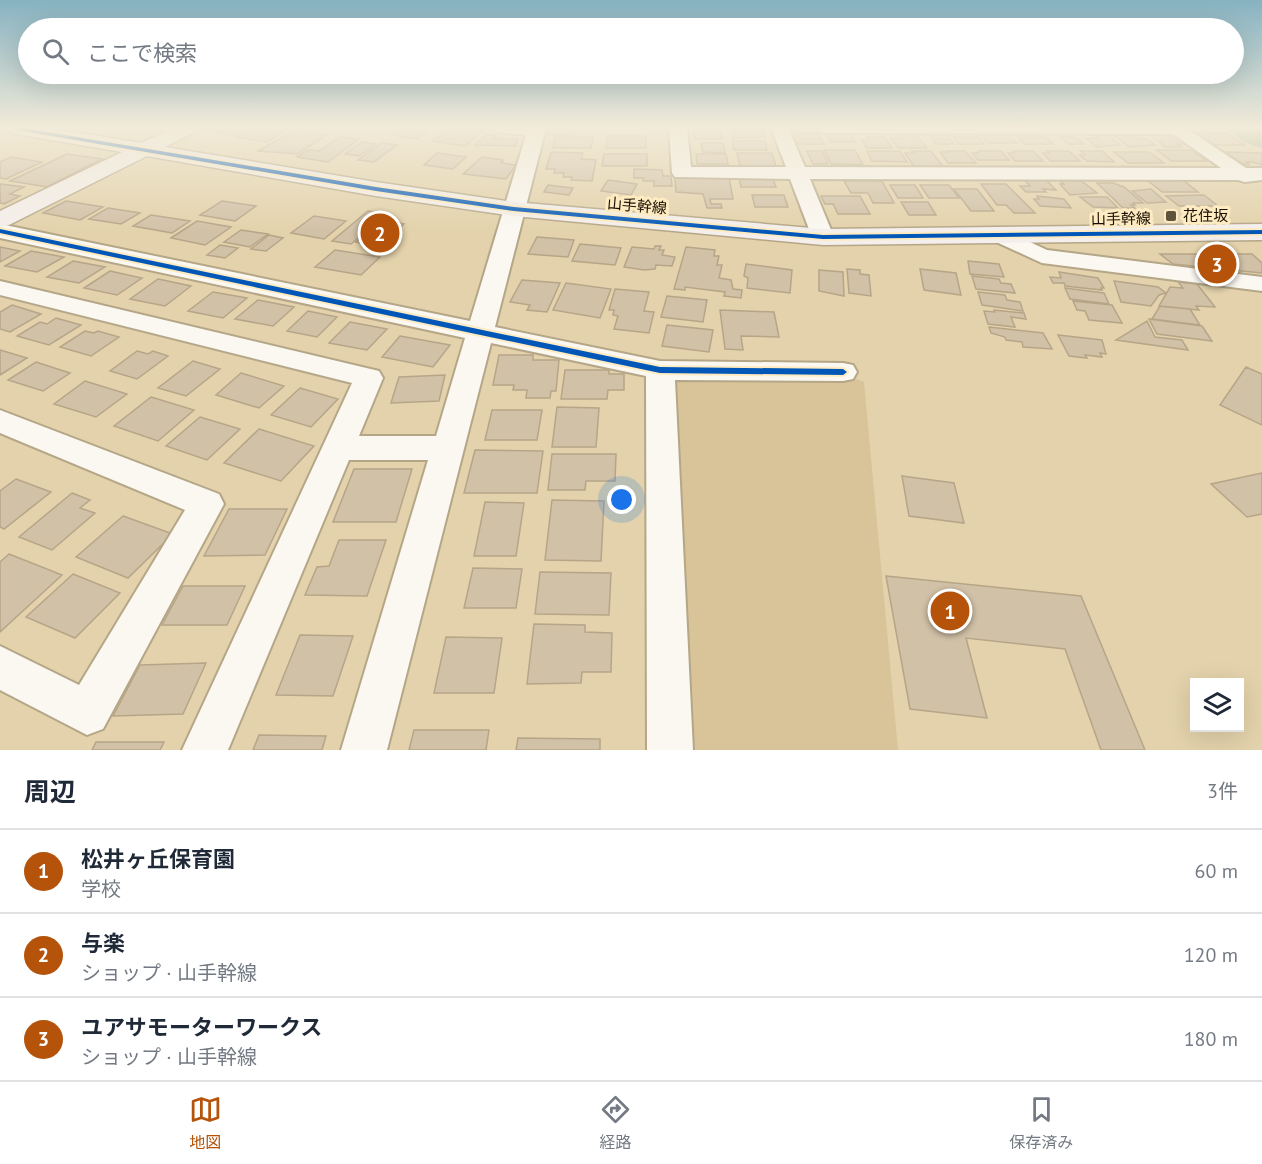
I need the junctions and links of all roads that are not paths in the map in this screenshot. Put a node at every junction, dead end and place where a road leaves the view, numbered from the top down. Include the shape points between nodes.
1 (116, 163) edge
2 (226, 163) edge
3 (527, 163) edge
4 (681, 163) edge
5 (794, 163) edge
6 (1234, 163) edge
7 (798, 174) junction
8 (1252, 174) edge
9 (1262, 187) edge
10 (514, 209) junction
11 (0, 220) edge
12 (0, 231) edge
13 (1262, 232) edge
14 (1002, 236) junction
15 (823, 237) junction
16 (1262, 284) edge
17 (0, 288) edge
18 (480, 332) junction
19 (660, 370) junction
20 (843, 372) dead end
21 (0, 421) edge
22 (337, 448) junction
23 (448, 448) junction
24 (0, 667) edge
25 (205, 750) edge
26 (364, 750) edge
27 (670, 750) edge

1 - 11 street
2 - 10 street, 山手幹線
3 - 10 street
4 - 7 street via 682,173
5 - 7 street
6 - 8 street
7 - 8 street
7 - 15 street
8 - 9 street
10 - 15 street, 山手幹線
10 - 18 street
12 - 18 street
13 - 14 street, 山手幹線
14 - 15 street, 山手幹線
14 - 16 street via 1042,256
17 - 22 street via 369,378
18 - 19 street
18 - 23 street
19 - 20 street
19 - 27 street
21 - 24 street via 207,504 87,713
22 - 23 street
22 - 25 street
23 - 26 street

